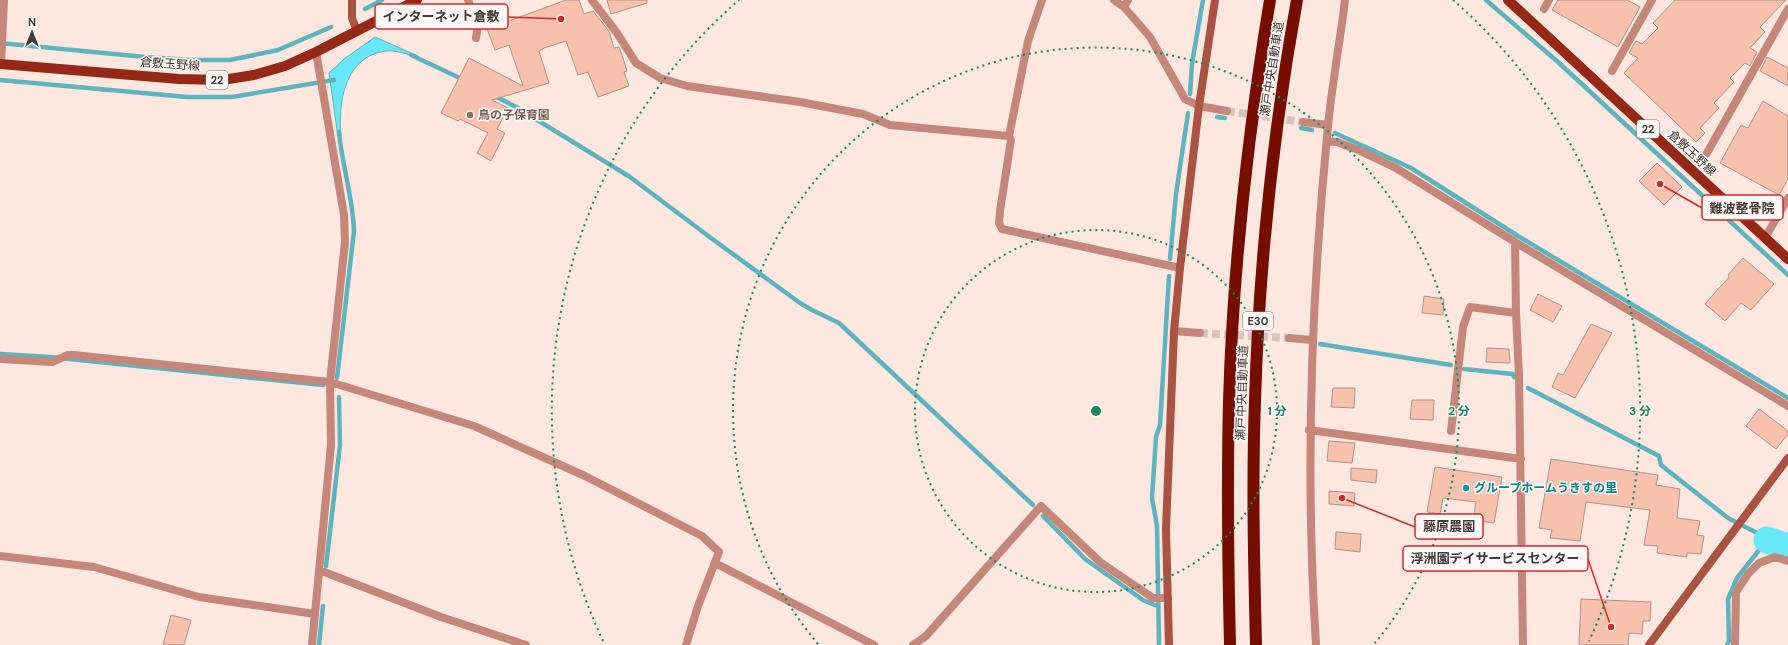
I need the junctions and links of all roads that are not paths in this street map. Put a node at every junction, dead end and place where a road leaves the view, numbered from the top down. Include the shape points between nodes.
1 (4, 0) edge
2 (352, 0) edge
3 (417, 0) edge
4 (468, 0) edge
5 (592, 0) edge
6 (1042, 0) edge
7 (1114, 0) edge
8 (1215, 0) edge
9 (1270, 0) edge
10 (1297, 0) edge
11 (1345, 0) edge
12 (1508, 0) edge
13 (1549, 0) edge
14 (1652, 0) edge
15 (1126, 4) edge
16 (1544, 9) dead end
17 (1788, 9) edge
18 (357, 31) junction
19 (476, 38) dead end
20 (316, 52) junction
21 (1, 64) edge
22 (1612, 71) dead end
23 (1199, 106) junction
24 (1227, 111) tunnel mouth
25 (1303, 122) tunnel mouth
26 (1328, 125) junction
27 (1009, 136) junction
28 (1327, 141) junction
29 (1707, 153) dead end
30 (1788, 198) edge
31 (1765, 238) junction
32 (1515, 242) junction
33 (1788, 259) edge
34 (1180, 268) junction
35 (1516, 313) junction
36 (1174, 331) junction
37 (1200, 333) tunnel mouth
38 (1289, 338) tunnel mouth
39 (1313, 340) junction
40 (0, 359) edge
41 (330, 382) junction
42 (1788, 406) edge
43 (1310, 430) junction
44 (1452, 432) dead end
45 (1788, 458) edge
46 (1521, 459) junction
47 (0, 556) edge
48 (1788, 561) edge
49 (715, 563) junction
50 (319, 570) junction
51 (1161, 598) junction
52 (315, 614) junction
53 (312, 645) edge
54 (526, 645) edge
55 (686, 645) edge
56 (874, 645) edge
57 (913, 645) edge
58 (1169, 645) edge
59 (1230, 645) edge
60 (1256, 645) edge
61 (1316, 645) edge
62 (1523, 645) edge
63 (1649, 645) edge
64 (1735, 645) edge

1 - 21 street
2 - 18 street via 351,12
3 - 18 main road, 倉敷玉野線 / 22
4 - 19 street via 478,26
5 - 27 street via 636,63 660,78 687,86 863,114 890,125
6 - 27 street via 1028,41
7 - 15 street
8 - 23 street
9 - 59 highway, 瀬戸中央自動車道 / E30 via 1250,128 1234,298 1227,518
10 - 60 highway, 瀬戸中央自動車道 / E30 via 1277,131 1260,298 1253,518
11 - 26 street
12 - 31 main road, 倉敷玉野線 / 22
13 - 16 street
14 - 22 street
15 - 23 street via 1150,37 1185,99
17 - 29 street
18 - 20 main road, 倉敷玉野線 / 22
20 - 21 main road, 倉敷玉野線 / 22 via 285,66 254,75 222,80 179,79
20 - 41 street via 344,215 345,242
23 - 24 street
23 - 34 street
25 - 26 street
26 - 28 street
27 - 34 street via 1011,140 999,223 1002,229
28 - 32 street via 1358,150 1396,168
28 - 39 street
30 - 31 street
31 - 33 main road, 倉敷玉野線 / 22
32 - 35 street
32 - 42 street
34 - 36 street
35 - 44 street via 1470,307 1463,327
35 - 46 street
36 - 37 street
36 - 51 street
38 - 39 street
39 - 43 street
40 - 41 street via 52,362 74,355
41 - 49 street via 474,426 586,476 702,536 719,552
41 - 50 street via 331,444
43 - 46 street
43 - 61 street via 1312,587
45 - 63 street
46 - 62 street
47 - 52 street via 94,567 198,597
48 - 64 street via 1775,557 1759,563 1736,592
49 - 55 street
49 - 56 street
50 - 52 street
50 - 54 street via 441,617
51 - 57 street via 1100,562 1041,506 926,636
51 - 58 street
52 - 53 street

